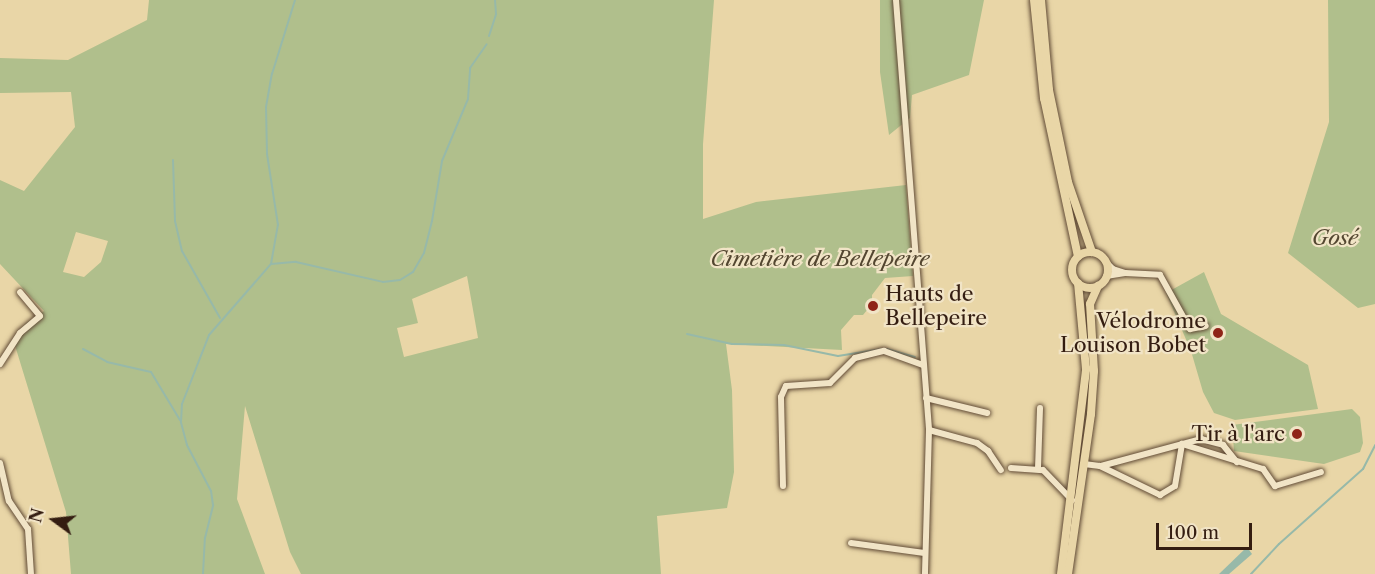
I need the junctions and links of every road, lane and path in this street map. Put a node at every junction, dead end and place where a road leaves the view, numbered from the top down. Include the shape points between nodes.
1 (896, 0) edge
2 (1034, 0) edge
3 (1041, 0) edge
4 (1092, 252) junction
5 (1078, 256) junction
6 (1105, 261) junction
7 (1125, 273) junction
8 (1106, 276) junction
9 (1078, 283) junction
10 (1098, 286) junction
11 (20, 292) dead end
12 (1206, 326) dead end
13 (0, 364) edge
14 (922, 365) junction
15 (926, 398) junction
16 (1040, 408) dead end
17 (987, 413) dead end
18 (929, 430) junction
19 (1182, 444) junction
20 (1238, 462) junction
21 (0, 463) edge
22 (1084, 464) junction
23 (1100, 466) junction
24 (1011, 468) dead end
25 (1038, 469) junction
26 (1001, 470) dead end
27 (1321, 472) dead end
28 (783, 486) dead end
29 (1072, 500) junction
30 (851, 543) dead end
31 (924, 553) junction
32 (31, 574) edge
33 (925, 574) edge
34 (1061, 574) edge
35 (1068, 574) edge

1 - 14 street
2 - 5 main road via 1044,98
3 - 4 main road via 1048,90 1068,182
4 - 5 main road
4 - 6 main road
5 - 9 main road via 1072,273
6 - 7 street
6 - 8 main road
7 - 8 street
7 - 12 street via 1160,275 1190,329
8 - 10 main road
9 - 10 main road via 1088,288
9 - 29 main road via 1086,369
10 - 22 main road via 1090,304 1094,371
11 - 13 street via 40,316 20,333
14 - 15 street
14 - 28 street via 884,351 855,358 830,383 786,386 781,397
15 - 17 street
15 - 18 street
16 - 25 street
18 - 26 street via 977,443
18 - 31 street
19 - 20 street
19 - 20 street via 1201,439 1216,441
19 - 23 street
19 - 23 street via 1175,486 1160,495
20 - 27 street via 1263,469 1275,486
21 - 32 street via 9,501 28,529
22 - 23 street
22 - 35 main road
24 - 25 street
25 - 29 street via 1048,474
29 - 34 main road
30 - 31 street
31 - 33 street

